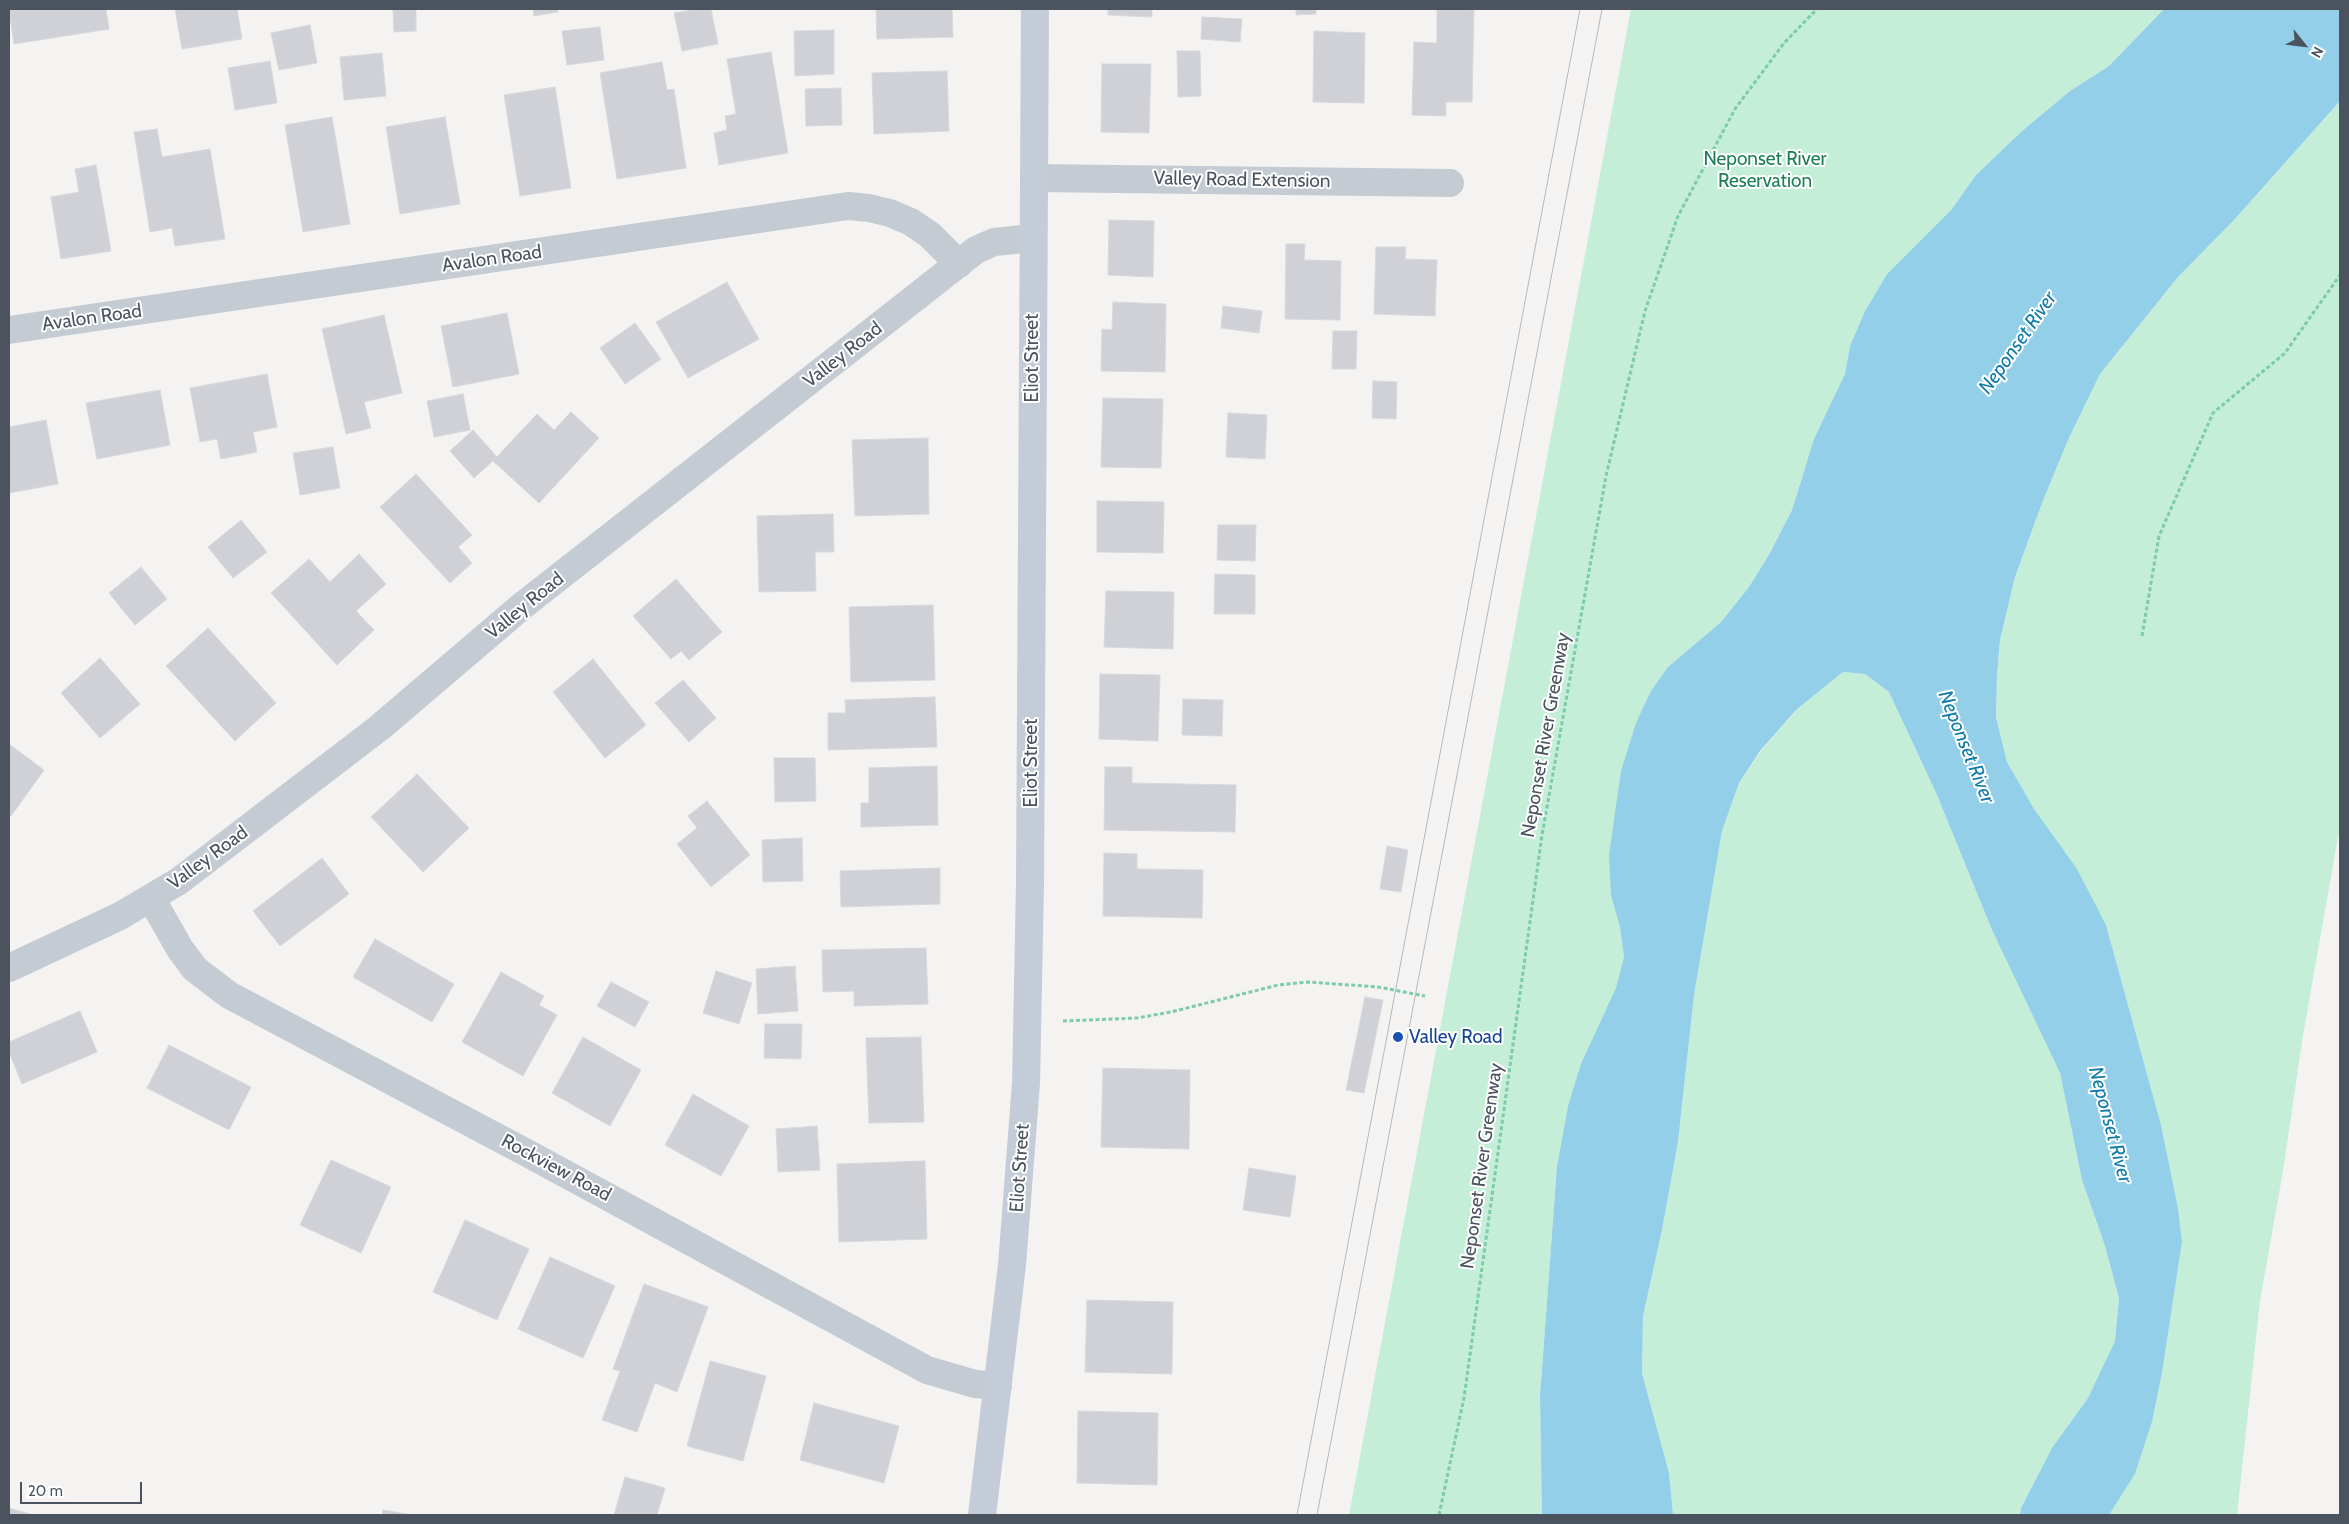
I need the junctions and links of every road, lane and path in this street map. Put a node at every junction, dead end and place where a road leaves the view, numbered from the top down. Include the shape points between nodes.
1 (1035, 9) edge
2 (1817, 9) edge
3 (1034, 178) junction
4 (1450, 183) dead end
5 (1033, 238) junction
6 (959, 264) junction
7 (2340, 275) edge
8 (9, 330) edge
9 (2142, 636) dead end
10 (151, 898) junction
11 (9, 968) edge
12 (1425, 996) dead end
13 (1028, 1021) junction
14 (998, 1386) junction
15 (982, 1515) edge
16 (1439, 1515) edge

1 - 3 street, Eliot Street
2 - 16 path, Neponset River Greenway via 1784,43 1735,109 1678,216 1644,311 1606,476 1542,835 1464,1398
3 - 4 street, Valley Road Extension
3 - 5 street, Eliot Street
5 - 6 street, Valley Road via 994,242 976,250
5 - 13 street, Eliot Street
6 - 8 street, Avalon Road via 930,235 911,222 890,213 848,206
6 - 10 street, Valley Road via 522,606 379,728 200,866
7 - 9 path via 2285,353 2213,413 2159,536
10 - 11 street, Valley Road
10 - 14 street, Rockview Road via 195,969 229,995 927,1370 975,1384
12 - 13 path via 1378,987 1308,982 1278,985 1137,1018
13 - 14 street, Eliot Street via 1018,1204
14 - 15 street, Eliot Street

